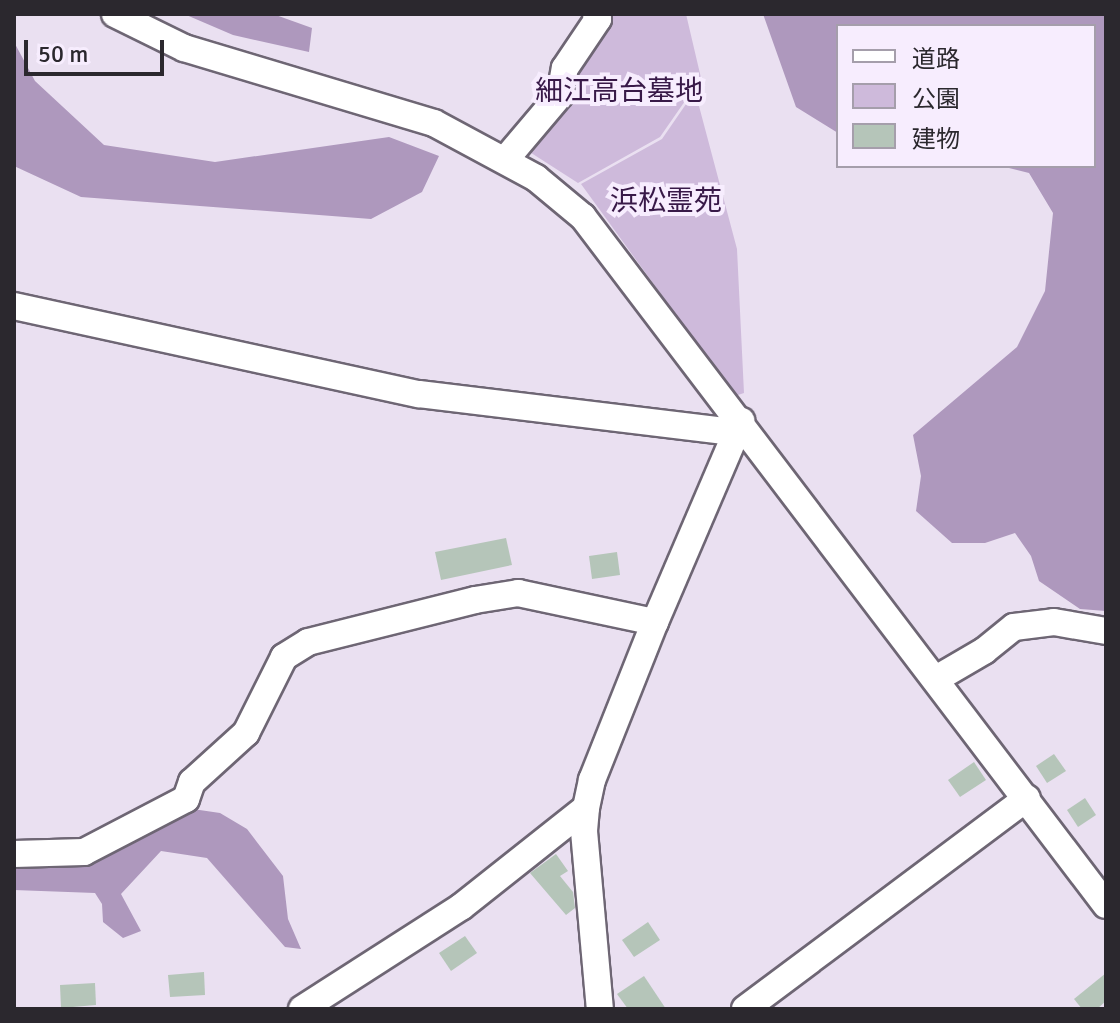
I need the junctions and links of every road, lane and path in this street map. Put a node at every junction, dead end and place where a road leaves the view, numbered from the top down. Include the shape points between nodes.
1 (115, 14) edge
2 (596, 14) edge
3 (505, 160) junction
4 (14, 306) edge
5 (741, 421) junction
6 (655, 622) junction
7 (1106, 631) edge
8 (936, 679) junction
9 (1027, 798) junction
10 (586, 808) junction
11 (14, 854) edge
12 (1106, 905) edge
13 (302, 1009) edge
14 (600, 1009) edge
15 (745, 1009) edge

1 - 3 street via 184,48 434,123
2 - 3 street via 598,19 565,68 560,95
3 - 5 street via 583,217
4 - 5 street via 419,394 727,431
5 - 6 street
5 - 8 street
6 - 10 street via 592,780
6 - 11 street via 518,593 308,642 284,657 246,733 192,782 186,799 84,852
7 - 8 street via 1054,622 1014,627
8 - 9 street
9 - 12 street
9 - 15 street
10 - 13 street via 461,907
10 - 14 street

